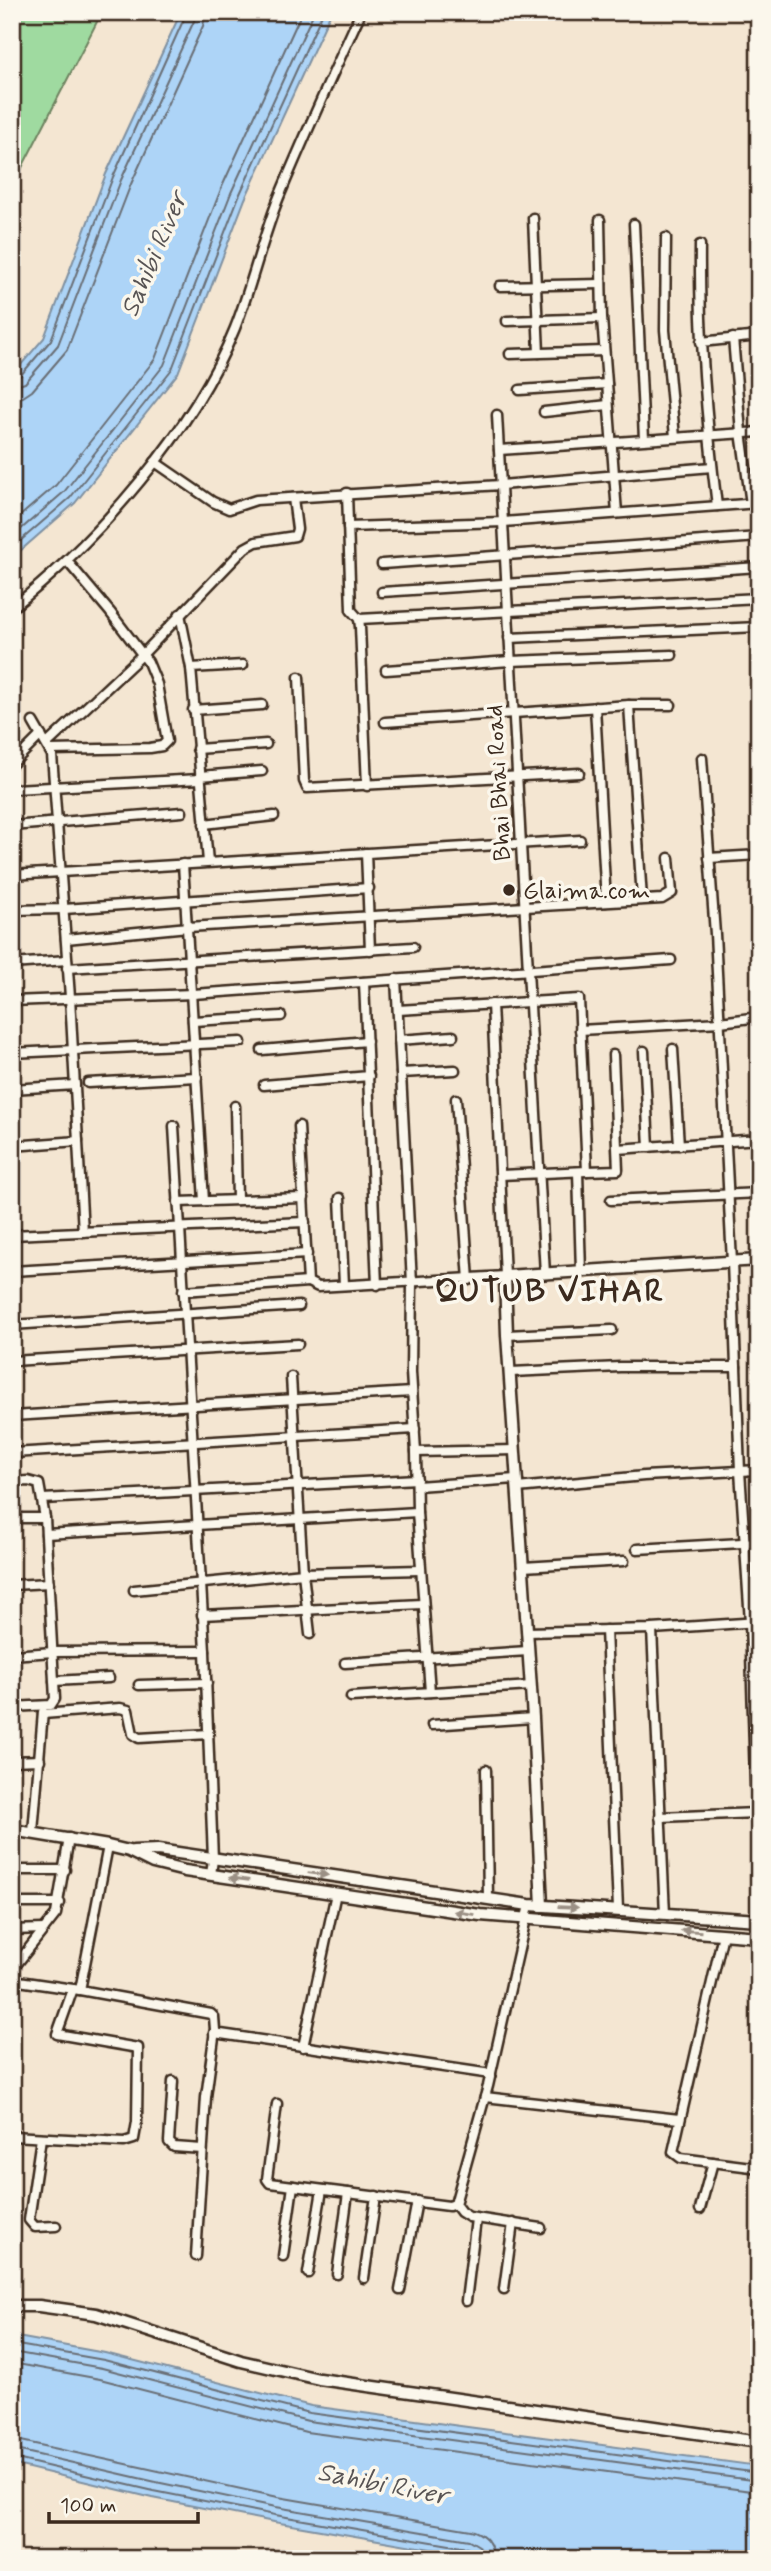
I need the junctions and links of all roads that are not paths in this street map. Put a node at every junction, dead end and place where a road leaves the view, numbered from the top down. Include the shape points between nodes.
1 (361, 12) edge
2 (533, 218) dead end
3 (600, 219) dead end
4 (634, 224) dead end
5 (666, 238) dead end
6 (700, 244) dead end
7 (601, 284) junction
8 (500, 286) dead end
9 (535, 286) junction
10 (602, 318) junction
11 (538, 320) junction
12 (507, 321) dead end
13 (759, 336) edge
14 (733, 338) junction
15 (701, 342) junction
16 (604, 351) junction
17 (539, 353) junction
18 (510, 355) dead end
19 (607, 384) junction
20 (520, 390) dead end
21 (608, 405) junction
22 (544, 412) dead end
23 (497, 415) dead end
24 (741, 432) junction
25 (759, 432) edge
26 (708, 435) junction
27 (675, 437) junction
28 (644, 439) junction
29 (611, 442) junction
30 (499, 450) junction
31 (155, 462) junction
32 (712, 467) junction
33 (614, 475) junction
34 (501, 485) junction
35 (347, 493) junction
36 (293, 498) junction
37 (755, 503) edge
38 (717, 506) junction
39 (617, 513) junction
40 (503, 522) junction
41 (348, 527) junction
42 (759, 537) edge
43 (504, 554) junction
44 (67, 561) junction
45 (382, 564) dead end
46 (759, 567) edge
47 (506, 584) junction
48 (382, 592) dead end
49 (759, 598) edge
50 (12, 608) edge
51 (507, 611) junction
52 (180, 614) junction
53 (359, 619) junction
54 (759, 627) edge
55 (509, 638) junction
56 (672, 654) dead end
57 (142, 655) junction
58 (510, 661) junction
59 (243, 665) dead end
60 (191, 668) junction
61 (386, 670) dead end
62 (299, 677) dead end
63 (262, 705) dead end
64 (629, 705) junction
65 (671, 705) dead end
66 (595, 707) junction
67 (193, 710) junction
68 (513, 712) junction
69 (33, 722) dead end
70 (385, 722) dead end
71 (41, 735) junction
72 (266, 744) dead end
73 (49, 747) junction
74 (197, 749) junction
75 (702, 758) dead end
76 (12, 764) edge
77 (262, 771) dead end
78 (579, 773) dead end
79 (516, 776) junction
80 (200, 777) junction
81 (367, 786) junction
82 (55, 787) junction
83 (14, 789) dead end
84 (182, 812) dead end
85 (274, 816) dead end
86 (58, 821) junction
87 (204, 824) junction
88 (12, 826) edge
89 (580, 840) dead end
90 (520, 843) junction
91 (366, 853) junction
92 (759, 855) edge
93 (669, 858) dead end
94 (709, 858) junction
95 (208, 862) junction
96 (183, 864) junction
97 (61, 871) junction
98 (12, 875) edge
99 (369, 888) junction
100 (186, 899) junction
101 (642, 899) junction
102 (606, 902) junction
103 (524, 907) junction
104 (64, 909) junction
105 (12, 910) edge
106 (369, 916) junction
107 (188, 927) junction
108 (66, 939) junction
109 (413, 947) dead end
110 (370, 950) junction
111 (190, 960) junction
112 (671, 960) dead end
113 (12, 964) edge
114 (67, 964) junction
115 (527, 971) junction
116 (396, 979) junction
117 (364, 982) junction
118 (192, 994) junction
119 (70, 998) junction
120 (12, 1001) edge
121 (529, 1002) junction
122 (492, 1004) junction
123 (398, 1010) junction
124 (281, 1016) dead end
125 (759, 1017) edge
126 (193, 1021) junction
127 (720, 1022) junction
128 (580, 1030) junction
129 (453, 1036) dead end
130 (399, 1040) junction
131 (367, 1041) junction
132 (241, 1042) dead end
133 (195, 1043) junction
134 (72, 1048) junction
135 (262, 1049) dead end
136 (674, 1049) dead end
137 (644, 1051) dead end
138 (12, 1053) edge
139 (613, 1055) dead end
140 (455, 1070) dead end
141 (401, 1073) junction
142 (369, 1076) junction
143 (197, 1077) junction
144 (88, 1083) dead end
145 (75, 1085) junction
146 (264, 1085) dead end
147 (12, 1089) edge
148 (456, 1099) dead end
149 (234, 1106) dead end
150 (174, 1126) dead end
151 (299, 1126) dead end
152 (759, 1139) edge
153 (78, 1141) junction
154 (726, 1141) junction
155 (679, 1145) junction
156 (12, 1146) edge
157 (649, 1147) junction
158 (618, 1149) junction
159 (583, 1171) junction
160 (540, 1174) junction
161 (501, 1175) junction
162 (759, 1193) edge
163 (729, 1194) junction
164 (304, 1198) junction
165 (340, 1198) dead end
166 (237, 1200) junction
167 (611, 1200) dead end
168 (204, 1201) junction
169 (178, 1202) junction
170 (305, 1222) junction
171 (180, 1228) junction
172 (83, 1232) junction
173 (12, 1235) edge
174 (307, 1254) junction
175 (759, 1260) edge
176 (181, 1262) junction
177 (732, 1262) junction
178 (12, 1271) edge
179 (581, 1272) junction
180 (545, 1274) junction
181 (505, 1276) junction
182 (469, 1279) junction
183 (309, 1282) junction
184 (412, 1283) junction
185 (344, 1285) junction
186 (377, 1285) junction
187 (183, 1291) junction
188 (299, 1306) dead end
189 (184, 1315) junction
190 (12, 1325) edge
191 (612, 1330) dead end
192 (507, 1335) junction
193 (298, 1344) dead end
194 (187, 1352) junction
195 (12, 1361) edge
196 (736, 1367) junction
197 (511, 1372) junction
198 (291, 1377) dead end
199 (412, 1392) junction
200 (292, 1401) junction
201 (189, 1405) junction
202 (12, 1416) edge
203 (415, 1429) junction
204 (293, 1436) junction
205 (191, 1442) junction
206 (515, 1450) junction
207 (416, 1452) junction
208 (12, 1453) edge
209 (759, 1470) edge
210 (740, 1471) junction
211 (12, 1482) edge
212 (417, 1482) junction
213 (517, 1483) junction
214 (299, 1485) junction
215 (194, 1491) junction
216 (43, 1500) junction
217 (417, 1512) junction
218 (12, 1518) edge
219 (45, 1518) junction
220 (299, 1519) junction
221 (197, 1526) junction
222 (46, 1534) junction
223 (759, 1542) edge
224 (744, 1543) junction
225 (637, 1549) dead end
226 (624, 1561) dead end
227 (523, 1566) junction
228 (420, 1570) junction
229 (303, 1573) junction
230 (49, 1583) junction
231 (12, 1585) edge
232 (201, 1585) junction
233 (134, 1590) dead end
234 (422, 1604) junction
235 (307, 1608) junction
236 (202, 1615) junction
237 (755, 1622) edge
238 (652, 1629) junction
239 (606, 1630) junction
240 (527, 1632) junction
241 (310, 1634) dead end
242 (205, 1651) junction
243 (528, 1651) junction
244 (53, 1652) junction
245 (12, 1655) edge
246 (427, 1656) junction
247 (345, 1663) dead end
248 (109, 1678) dead end
249 (54, 1681) junction
250 (207, 1683) junction
251 (139, 1685) dead end
252 (531, 1686) junction
253 (756, 1691) edge
254 (430, 1692) junction
255 (351, 1697) dead end
256 (12, 1707) edge
257 (43, 1710) junction
258 (533, 1718) junction
259 (432, 1725) dead end
260 (209, 1734) junction
261 (40, 1760) junction
262 (12, 1761) edge
263 (486, 1770) dead end
264 (756, 1813) junction
265 (660, 1817) junction
266 (12, 1830) edge
267 (33, 1832) junction
268 (69, 1839) junction
269 (108, 1846) junction
270 (129, 1851) junction
271 (213, 1859) junction
272 (12, 1870) edge
273 (65, 1870) junction
274 (211, 1875) junction
275 (336, 1893) junction
276 (488, 1899) junction
277 (12, 1903) edge
278 (60, 1903) junction
279 (759, 1904) edge
280 (529, 1905) junction
281 (542, 1906) junction
282 (618, 1909) junction
283 (664, 1914) junction
284 (527, 1920) junction
285 (759, 1920) edge
286 (44, 1929) junction
287 (12, 1930) edge
288 (723, 1934) junction
289 (759, 1937) edge
290 (12, 1970) edge
291 (12, 1980) edge
292 (77, 1989) junction
293 (214, 2033) junction
294 (303, 2047) junction
295 (491, 2074) junction
296 (173, 2081) dead end
297 (485, 2097) junction
298 (278, 2104) dead end
299 (680, 2119) junction
300 (12, 2136) edge
301 (41, 2138) junction
302 (202, 2150) junction
303 (713, 2162) junction
304 (759, 2168) edge
305 (293, 2186) junction
306 (322, 2190) junction
307 (348, 2193) junction
308 (376, 2196) junction
309 (417, 2201) junction
310 (455, 2204) junction
311 (700, 2208) dead end
312 (476, 2219) junction
313 (513, 2223) junction
314 (55, 2227) dead end
315 (541, 2228) dead end
316 (197, 2256) dead end
317 (283, 2256) dead end
318 (308, 2273) dead end
319 (337, 2274) dead end
320 (364, 2278) dead end
321 (504, 2289) dead end
322 (400, 2290) dead end
323 (466, 2301) dead end
324 (12, 2306) edge
325 (759, 2442) edge

1 - 31 street via 278,200 235,328 200,395
2 - 9 street
3 - 7 street
4 - 28 street
5 - 27 street via 665,330
6 - 15 street
7 - 9 street
7 - 10 street
8 - 9 street
9 - 11 street
10 - 11 street
10 - 16 street
11 - 12 street
11 - 17 street
13 - 14 street
14 - 15 street
14 - 24 street
15 - 26 street
16 - 17 street
16 - 19 street
17 - 18 street
19 - 20 street
19 - 21 street
21 - 22 street
21 - 29 street
23 - 30 street, Bhai Bhai Road
24 - 25 street
24 - 26 street
24 - 37 street
26 - 27 street
26 - 32 street
27 - 28 street
28 - 29 street
29 - 30 street
29 - 33 street
30 - 34 street, Bhai Bhai Road
31 - 36 street via 223,508
31 - 44 street
32 - 33 street
32 - 38 street
33 - 34 street
33 - 39 street
34 - 35 street
34 - 40 street, Bhai Bhai Road
35 - 36 street
35 - 41 street
36 - 52 street via 295,536 245,548
37 - 38 street
38 - 39 street
39 - 40 street
40 - 41 street
40 - 43 street, Bhai Bhai Road
41 - 53 street via 351,610
42 - 43 street
43 - 45 street
43 - 47 street, Bhai Bhai Road
44 - 50 street
44 - 57 street
46 - 47 street
47 - 48 street
47 - 51 street, Bhai Bhai Road
49 - 51 street
51 - 53 street
51 - 55 street, Bhai Bhai Road
52 - 57 street
52 - 60 street
53 - 81 street
54 - 55 street
55 - 58 street, Bhai Bhai Road
56 - 58 street
57 - 73 street
57 - 73 street via 158,684 166,744 150,748
58 - 61 street
58 - 68 street, Bhai Bhai Road
59 - 60 street
60 - 67 street
62 - 81 street via 304,785 312,789
63 - 67 street
64 - 65 street
64 - 66 street
64 - 101 street
66 - 68 street
66 - 102 street
67 - 74 street
68 - 70 street
68 - 79 street, Bhai Bhai Road
69 - 71 street
71 - 73 street
71 - 76 street
72 - 74 street
73 - 82 street
74 - 80 street
75 - 94 street
77 - 80 street
78 - 79 street
79 - 81 street
79 - 90 street, Bhai Bhai Road
80 - 82 street
80 - 87 street
82 - 83 street
82 - 86 street
84 - 86 street
85 - 87 street
86 - 88 street
86 - 97 street
87 - 95 street
89 - 90 street
90 - 91 street
90 - 103 street, Bhai Bhai Road
91 - 95 street
91 - 99 street
92 - 94 street
93 - 101 street via 672,893 662,899
94 - 127 street
95 - 96 street
96 - 97 street
96 - 100 street
97 - 98 street
97 - 104 street
99 - 100 street
99 - 106 street
100 - 104 street
100 - 107 street
101 - 102 street
102 - 103 street
103 - 106 street
103 - 115 street, Bhai Bhai Road
104 - 105 street
104 - 108 street
106 - 107 street
106 - 110 street
107 - 108 street
107 - 111 street
108 - 114 street
109 - 110 street
110 - 111 street
111 - 114 street
111 - 118 street
112 - 115 street
113 - 114 street
114 - 119 street
115 - 116 street
115 - 121 street, Bhai Bhai Road
116 - 117 street
116 - 123 street
117 - 118 street
117 - 131 street
118 - 119 street
118 - 126 street
119 - 120 street
119 - 134 street
121 - 122 street
121 - 128 street via 579,999
121 - 160 street, Bhai Bhai Road
122 - 123 street
122 - 161 street
123 - 130 street
124 - 126 street
125 - 127 street
126 - 133 street
127 - 128 street
127 - 154 street
128 - 159 street
129 - 130 street
130 - 141 street
131 - 135 street
131 - 142 street
132 - 133 street
133 - 134 street
133 - 143 street
134 - 138 street
134 - 145 street
136 - 155 street
137 - 157 street
139 - 158 street
140 - 141 street
141 - 184 street
142 - 146 street
142 - 186 street
143 - 144 street
143 - 168 street
145 - 147 street
145 - 153 street
148 - 182 street
149 - 166 street
150 - 169 street
151 - 164 street
152 - 154 street
153 - 156 street
153 - 172 street
154 - 155 street
154 - 163 street
155 - 157 street
157 - 158 street
158 - 159 street via 616,1171
159 - 160 street
159 - 179 street
160 - 161 street
160 - 180 street, Bhai Bhai Road
161 - 181 street
162 - 163 street
163 - 167 street
163 - 177 street
164 - 166 street
164 - 170 street
165 - 185 street
166 - 168 street
168 - 169 street
169 - 171 street
170 - 171 street
170 - 174 street
171 - 172 street
171 - 176 street
172 - 173 street
174 - 176 street
174 - 183 street
175 - 177 street
176 - 178 street
176 - 187 street
177 - 179 street
177 - 196 street
179 - 180 street
180 - 181 street
181 - 182 street
181 - 192 street
182 - 184 street
183 - 185 street via 318,1287
183 - 187 street
184 - 186 street
184 - 199 street
185 - 186 street
187 - 189 street
188 - 189 street
189 - 190 street
189 - 194 street
191 - 192 street
192 - 197 street
193 - 194 street
194 - 195 street
194 - 201 street
196 - 197 street
196 - 210 street
197 - 206 street
198 - 200 street
199 - 200 street
199 - 203 street
200 - 201 street
200 - 204 street
201 - 202 street
201 - 205 street
203 - 204 street
203 - 207 street
204 - 205 street
204 - 214 street
205 - 208 street
205 - 215 street
206 - 207 street
206 - 213 street
207 - 212 street
209 - 210 street
210 - 213 street
210 - 224 street
211 - 216 street via 39,1484
212 - 213 street
212 - 214 street
212 - 217 street
213 - 227 street
214 - 215 street
214 - 220 street
215 - 216 street
215 - 221 street
216 - 219 street
217 - 220 street
217 - 228 street
218 - 219 street
219 - 222 street
220 - 221 street
220 - 229 street
221 - 222 street
221 - 232 street
222 - 230 street
223 - 224 street
224 - 225 street
224 - 237 street
226 - 227 street
227 - 240 street
228 - 229 street
228 - 234 street
229 - 232 street
229 - 235 street
230 - 231 street
230 - 244 street
232 - 233 street
232 - 236 street
234 - 235 street
234 - 246 street
235 - 236 street
235 - 241 street
236 - 242 street
237 - 238 street
237 - 253 street
238 - 239 street
238 - 265 street
239 - 240 street
239 - 282 street
240 - 243 street
242 - 244 street
242 - 250 street
243 - 246 street
243 - 252 street
244 - 245 street
244 - 249 street
246 - 247 street
246 - 254 street
248 - 249 street
249 - 257 street via 55,1703
250 - 251 street
250 - 260 street
252 - 254 street
252 - 258 street
253 - 264 street
254 - 255 street
256 - 257 street
257 - 260 street via 128,1710 132,1734 139,1738
257 - 261 street
258 - 259 street
258 - 281 street
260 - 271 street
261 - 262 street
261 - 267 street
263 - 276 street
264 - 265 street
264 - 279 street
265 - 283 street
266 - 267 street
267 - 268 street
268 - 269 street
268 - 273 street
269 - 270 street
269 - 292 street
270 - 271 street via 158,1850
270 - 274 street via 153,1863
271 - 274 street
271 -> 276 street
272 - 273 street
273 - 278 street
275 -> 274 street
284 -> 275 street
275 - 294 street
276 - 280 street
277 - 278 street
278 - 286 street
280 - 281 street
280 - 284 street
281 -> 282 street
282 - 283 street
283 - 285 street
288 -> 284 street
284 - 295 street
286 - 287 street
286 - 290 street
288 - 289 street
288 - 299 street
291 - 292 street
292 - 293 street via 211,2014
292 - 301 street via 57,2034 138,2048 136,2132 134,2138 124,2141
293 - 294 street
293 - 302 street
294 - 295 street
295 - 297 street
296 - 302 street via 169,2142 174,2147
297 - 299 street
297 - 310 street
298 - 305 street via 267,2179
299 - 303 street via 673,2154
300 - 301 street
301 - 314 street via 29,2220 35,2227
302 - 316 street
303 - 304 street
303 - 311 street
305 - 306 street
305 - 317 street
306 - 307 street
306 - 318 street
307 - 308 street
307 - 319 street
308 - 309 street
308 - 320 street
309 - 310 street
309 - 322 street
310 - 312 street
312 - 313 street
312 - 323 street
313 - 315 street
313 - 321 street
324 - 325 street via 96,2314 241,2361 330,2381

